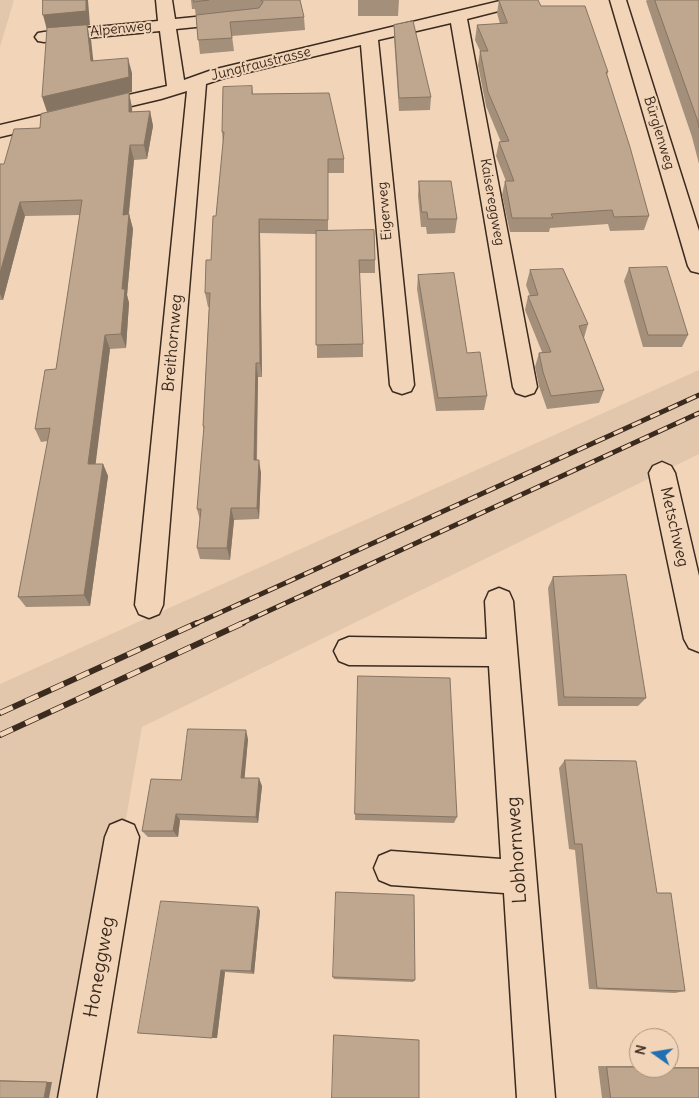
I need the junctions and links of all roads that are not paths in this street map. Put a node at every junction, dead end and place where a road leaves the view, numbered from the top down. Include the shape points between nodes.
1 (164, 0) edge
2 (444, 0) edge
3 (524, 0) edge
4 (618, 0) edge
5 (254, 16) edge
6 (453, 17) junction
7 (167, 24) junction
8 (44, 37) edge
9 (369, 37) junction
10 (187, 85) junction
11 (0, 132) edge
12 (699, 266) edge
13 (402, 385) dead end
14 (525, 387) dead end
15 (662, 473) dead end
16 (499, 601) dead end
17 (149, 604) dead end
18 (699, 638) edge
19 (349, 651) dead end
20 (503, 653) junction
21 (122, 837) dead end
22 (391, 868) dead end
23 (519, 877) junction
24 (77, 1098) edge
25 (536, 1098) edge

1 - 7 street, Alpenweg
2 - 6 street, Kaisereggweg
3 - 6 street, Jungfraustrasse
4 - 12 street, Bürglenweg
5 - 7 street, Alpenweg
6 - 9 street, Jungfraustrasse
6 - 14 street, Kaisereggweg
7 - 8 street, Alpenweg
7 - 10 street, Alpenweg
9 - 10 street, Jungfraustrasse via 218,74
9 - 13 street, Eigerweg
10 - 11 street, Jungfraustrasse
10 - 17 street, Breithornweg
15 - 18 street, Metschweg
16 - 20 street, Lobhornweg
19 - 20 street
20 - 23 street, Lobhornweg
21 - 24 street, Honeggweg
22 - 23 street
23 - 25 street, Lobhornweg

